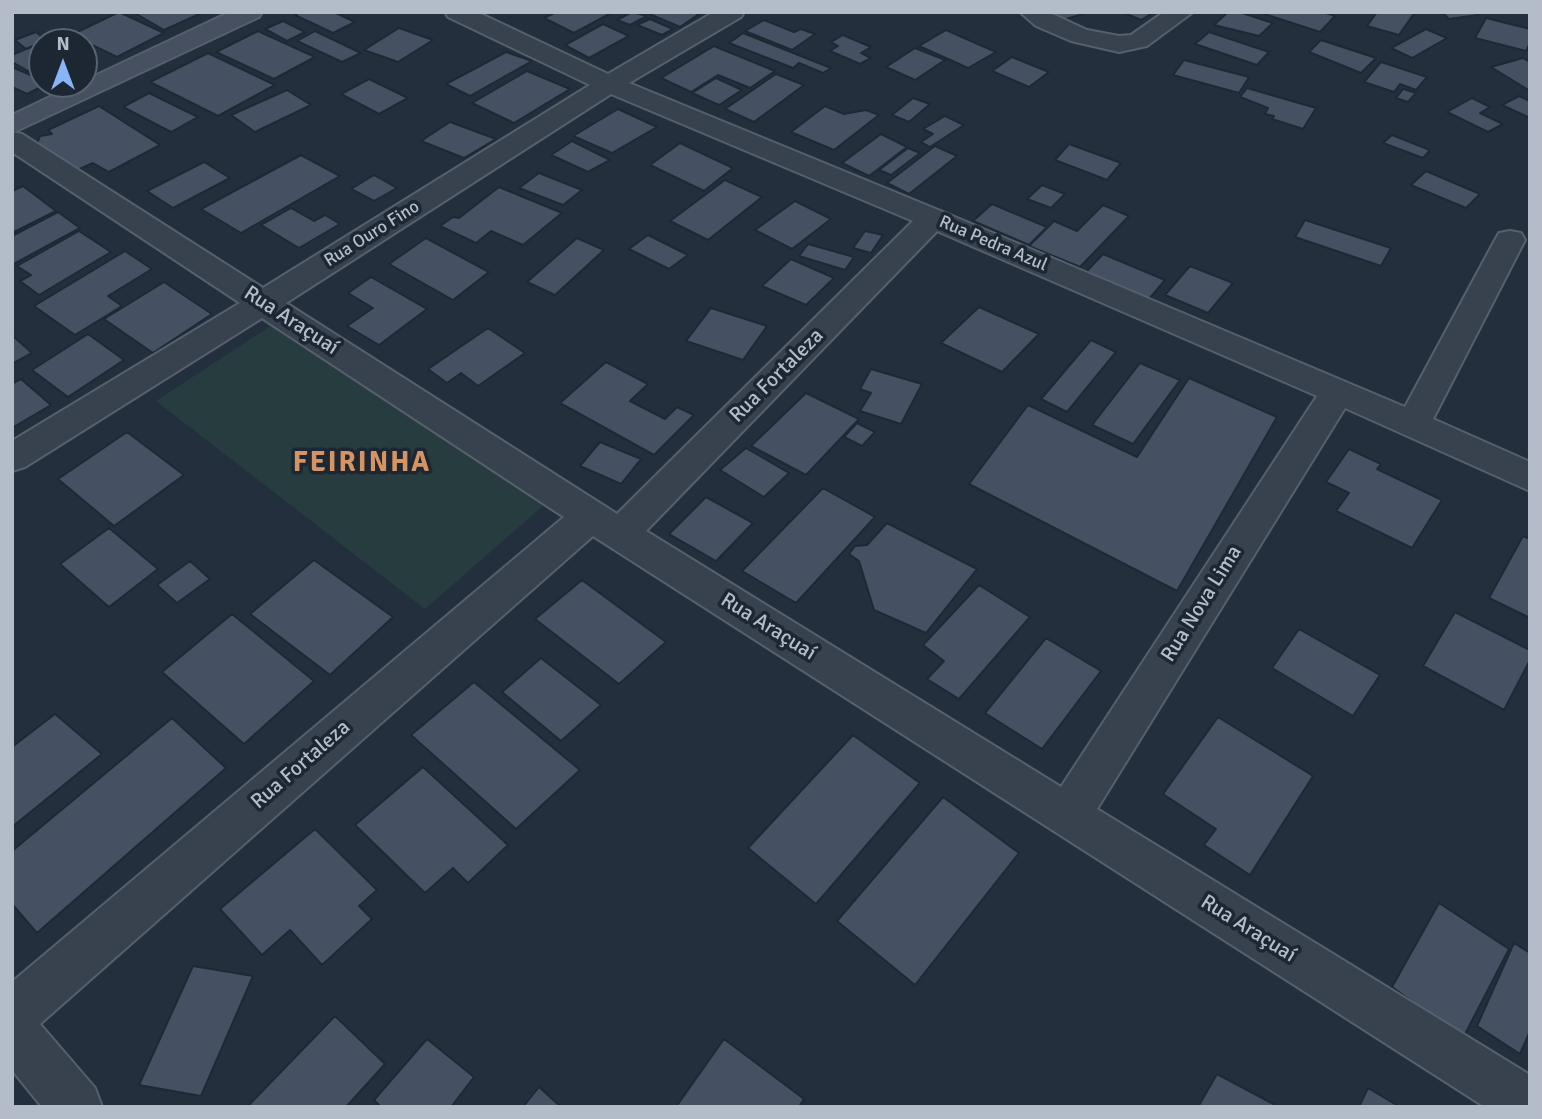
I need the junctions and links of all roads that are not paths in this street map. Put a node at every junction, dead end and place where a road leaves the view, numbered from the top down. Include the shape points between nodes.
1 (250, 12) edge
2 (457, 12) edge
3 (732, 12) edge
4 (1032, 12) edge
5 (1181, 12) edge
6 (609, 84) junction
7 (12, 125) edge
8 (12, 140) edge
9 (933, 218) junction
10 (1510, 240) dead end
11 (263, 303) junction
12 (1337, 393) junction
13 (1413, 424) junction
14 (12, 457) edge
15 (1530, 478) edge
16 (606, 525) junction
17 (1068, 816) junction
18 (12, 1015) edge
19 (12, 1029) edge
20 (1530, 1105) edge
21 (76, 1107) edge

1 - 7 main road
2 - 6 street, Rua Pedra Azul
3 - 6 street, Rua Ouro Fino
4 - 5 street via 1098,42 1119,44 1138,41
6 - 9 street, Rua Pedra Azul
6 - 11 street, Rua Ouro Fino
8 - 11 street, Rua Araçuaí
9 - 12 street, Rua Pedra Azul
9 - 16 street, Rua Fortaleza
10 - 13 street
11 - 14 street, Rua Ouro Fino
11 - 16 street, Rua Araçuaí
12 - 13 street, Rua Pedra Azul
12 - 17 street, Rua Nova Lima
13 - 15 street, Rua Pedra Azul
16 - 17 street, Rua Araçuaí
16 - 18 street, Rua Fortaleza
17 - 20 street, Rua Araçuaí
19 - 21 street

